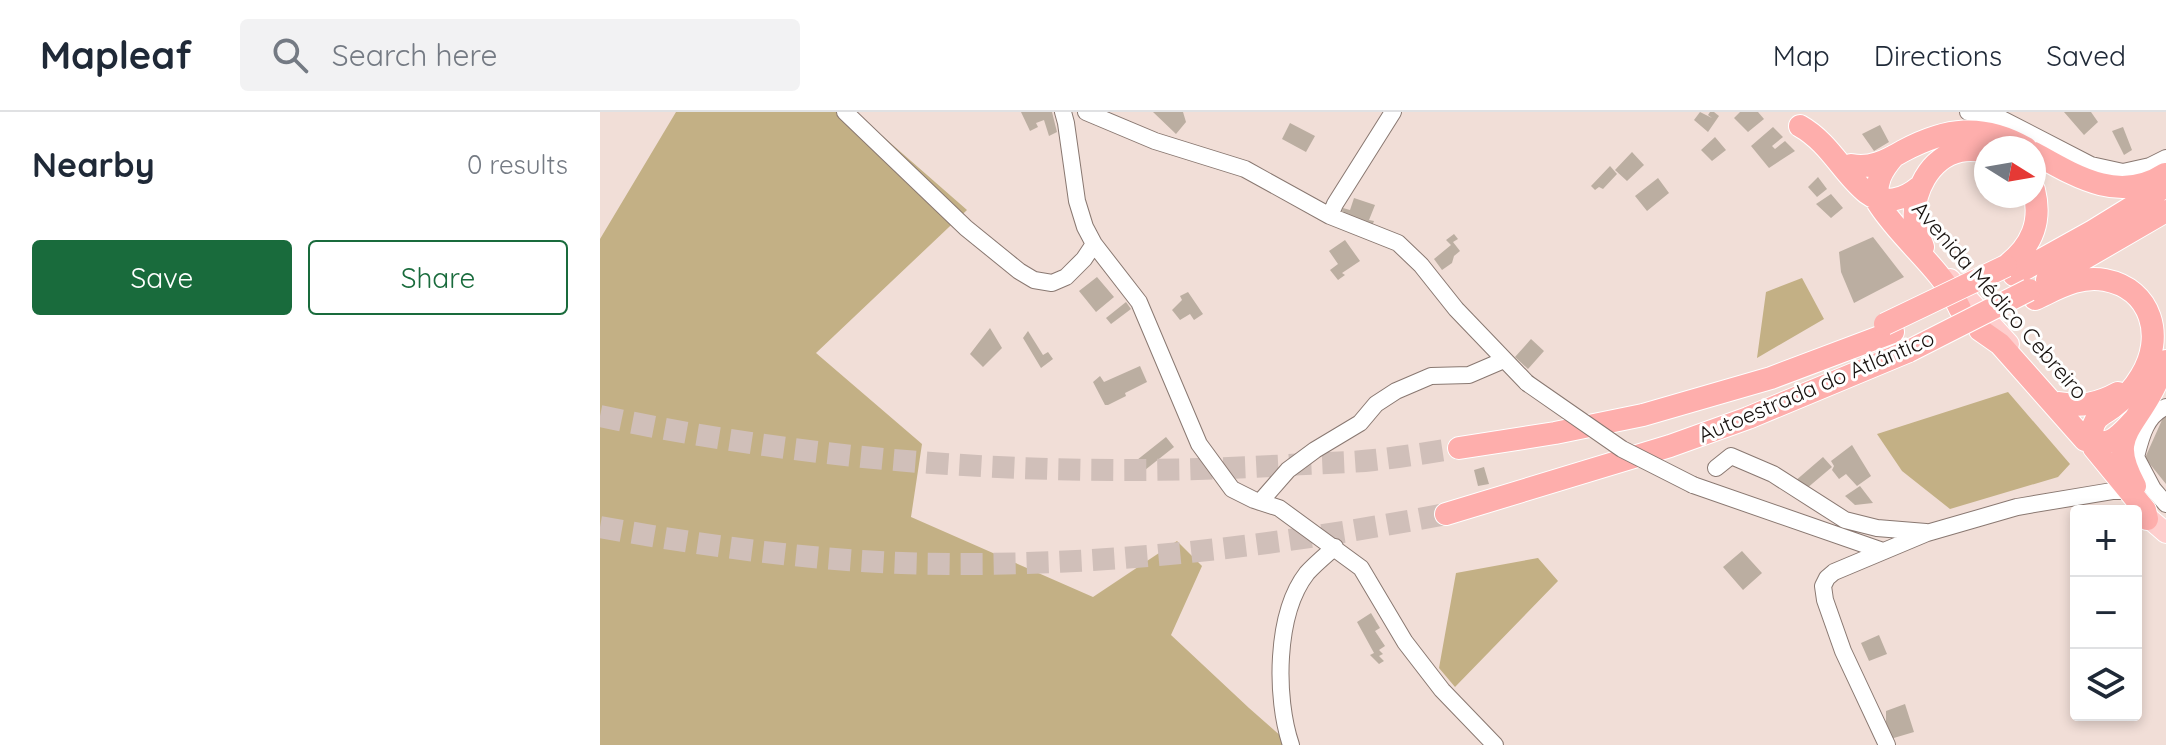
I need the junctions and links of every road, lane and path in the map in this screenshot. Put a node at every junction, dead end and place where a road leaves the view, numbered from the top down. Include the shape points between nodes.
1 (845, 112) edge
2 (1063, 112) edge
3 (1086, 112) edge
4 (1393, 112) edge
5 (1968, 112) edge
6 (1796, 117) edge
7 (1999, 136) edge
8 (1974, 151) edge
9 (1894, 156) junction
10 (2166, 158) edge
11 (2046, 159) edge
12 (1851, 165) junction
13 (2166, 173) edge
14 (2166, 186) edge
15 (1919, 187) junction
16 (1877, 198) junction
17 (2037, 208) edge
18 (2166, 211) edge
19 (1330, 216) junction
20 (1094, 244) junction
21 (1923, 247) junction
22 (2021, 283) junction
23 (1960, 309) junction
24 (1980, 330) junction
25 (1504, 360) junction
26 (2166, 361) edge
27 (2141, 376) junction
28 (2166, 407) edge
29 (2058, 412) junction
30 (2134, 420) junction
31 (2092, 442) junction
32 (1459, 448) tunnel mouth
33 (1716, 468) dead end
34 (2130, 491) junction
35 (1260, 502) junction
36 (2166, 504) edge
37 (1446, 514) tunnel mouth
38 (2161, 524) edge
39 (1927, 533) junction
40 (1335, 547) junction
41 (1883, 551) junction
42 (1291, 745) edge
43 (1495, 745) edge
44 (1887, 745) edge

1 - 20 street via 966,228 1034,280 1052,283 1066,277
2 - 20 street via 1077,201
3 - 19 street via 1155,141 1245,169
4 - 19 street
5 - 10 street via 1994,115 2091,165 2123,172
6 - 12 main road, Avenida Médico Cebreiro
6 - 16 highway
6 - 23 main road, Avenida Médico Cebreiro
7 - 9 highway via 1971,130 1947,133
8 - 15 highway via 1941,160
9 - 12 highway via 1868,167
9 - 16 highway via 1879,176
11 - 13 highway via 2091,183 2114,188
12 - 16 main road, Avenida Médico Cebreiro
14 - 22 highway, Autoestrada do Atlántico
15 - 16 highway via 1901,199
15 - 21 highway via 1915,223
16 - 21 main road, Avenida Médico Cebreiro
16 - 23 highway
17 - 22 highway via 2034,234 2017,258
18 - 22 highway, Autoestrada do Atlántico
19 - 25 street via 1398,243
20 - 35 street via 1139,302 1199,444 1232,489
21 - 29 main road, Avenida Médico Cebreiro
22 - 27 highway via 2102,279 2126,286 2143,300 2152,322 2154,340
22 - 32 highway, bridge via 1643,415
22 - 37 highway, Autoestrada do Atlántico, bridge via 1913,353 1670,446
23 - 24 main road, Avenida Médico Cebreiro
24 - 29 main road, Avenida Médico Cebreiro
24 - 31 highway via 2000,344 2079,435
25 - 35 street via 1469,375 1431,376 1396,391 1360,423 1288,470
25 - 41 street, bridge via 1527,383 1622,449 1693,485
26 - 30 highway
27 - 29 highway via 2119,393
27 - 31 highway via 2127,395 2097,418
28 - 36 street via 2148,422 2136,457
29 - 31 main road, Avenida Médico Cebreiro
29 - 34 main road
30 - 31 highway via 2109,443
30 - 34 highway via 2122,446
31 - 34 main road, Avenida Médico Cebreiro
31 - 38 highway via 2099,457
33 - 39 street via 1731,456 1773,474 1845,520
34 - 38 main road, Avenida Médico Cebreiro
34 - 39 street via 2017,507
35 - 40 street via 1279,508
39 - 41 street
40 - 42 street via 1307,574 1292,602 1283,637 1281,682
40 - 43 street via 1361,568 1405,642
41 - 44 street via 1834,572 1823,586 1843,651

